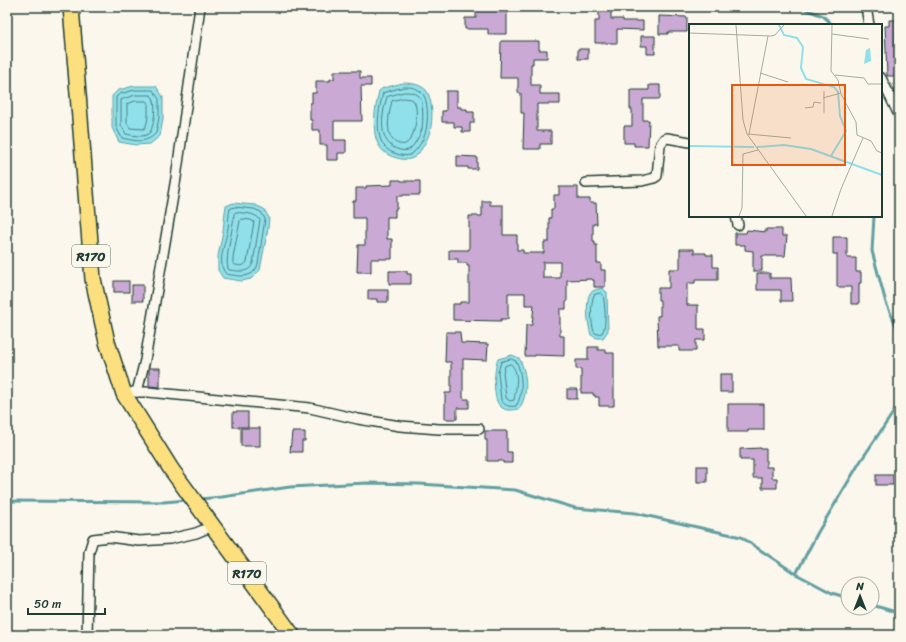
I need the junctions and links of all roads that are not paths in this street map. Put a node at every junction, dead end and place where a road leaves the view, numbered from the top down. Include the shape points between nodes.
1 (70, 7) edge
2 (200, 7) edge
3 (866, 7) edge
4 (869, 24) edge
5 (882, 80) edge
6 (899, 115) edge
7 (689, 142) edge
8 (586, 183) dead end
9 (130, 393) junction
10 (479, 428) dead end
11 (213, 526) junction
12 (88, 635) edge
13 (292, 635) edge

1 - 9 main road, R170 via 92,279 107,342
2 - 9 street via 176,178 145,360
3 - 4 street
5 - 6 street
7 - 8 street via 664,139 660,145 657,176 654,178
9 - 10 street via 225,398 310,408 400,426 439,429
9 - 11 main road, R170 via 171,469
11 - 12 street via 170,539 138,541 110,537 93,538 89,552
11 - 13 main road, R170

